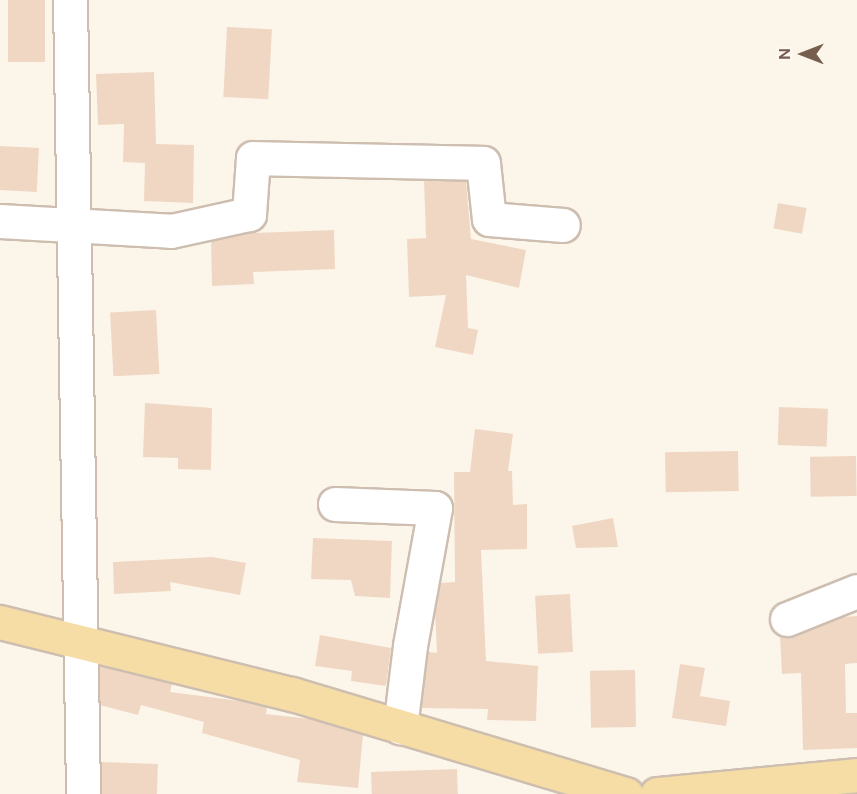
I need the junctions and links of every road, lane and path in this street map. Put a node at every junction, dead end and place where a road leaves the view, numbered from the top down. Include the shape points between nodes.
1 (70, 0) edge
2 (0, 221) edge
3 (563, 225) dead end
4 (74, 228) junction
5 (335, 504) dead end
6 (857, 591) edge
7 (787, 619) dead end
8 (0, 622) edge
9 (81, 642) junction
10 (400, 727) junction
11 (857, 775) edge
12 (83, 794) edge
13 (627, 794) edge
14 (657, 794) edge

1 - 4 street
2 - 4 street
3 - 4 street via 489,219 483,163 253,158 249,214 171,231
4 - 9 street
5 - 10 street via 435,508
6 - 7 street
8 - 9 main road
9 - 10 main road via 292,694
9 - 12 street
10 - 13 main road
11 - 14 main road

